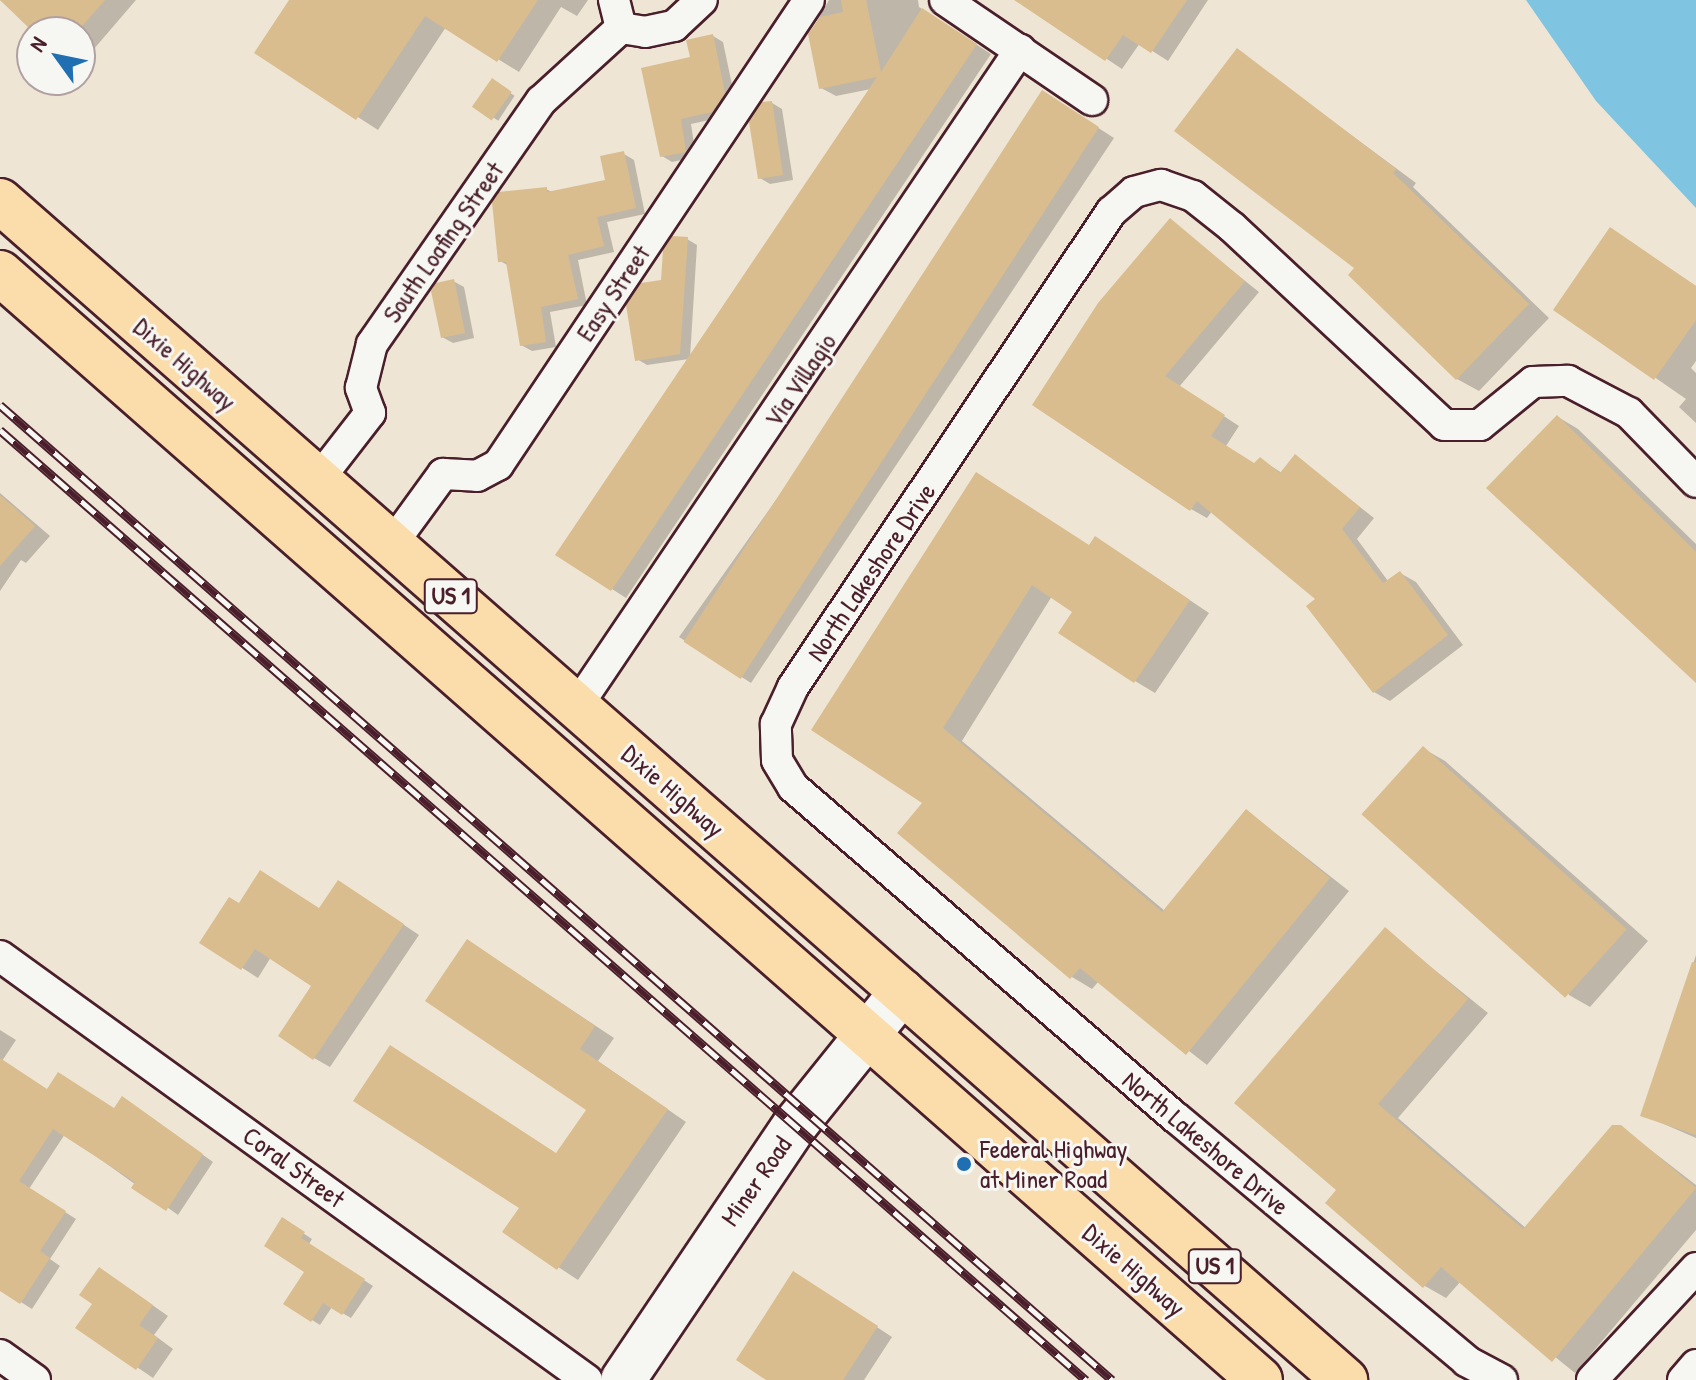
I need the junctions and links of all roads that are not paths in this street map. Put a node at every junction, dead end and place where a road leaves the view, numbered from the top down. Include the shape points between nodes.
1 (702, 0) edge
2 (809, 0) edge
3 (945, 0) edge
4 (618, 14) edge
5 (1020, 50) junction
6 (1092, 100) dead end
7 (0, 201) edge
8 (3, 275) edge
9 (101, 290) junction
10 (318, 480) junction
11 (1696, 482) edge
12 (392, 544) junction
13 (577, 706) junction
14 (0, 956) edge
15 (902, 992) junction
16 (865, 1035) junction
17 (1696, 1268) edge
18 (0, 1355) edge
19 (1696, 1365) edge
20 (35, 1380) edge
21 (587, 1380) edge
22 (623, 1380) edge
23 (1260, 1380) edge
24 (1345, 1380) edge
25 (1502, 1380) edge
26 (1592, 1380) edge
27 (1683, 1380) edge

1 - 4 street, South Loafing Street via 674,26 645,32
2 - 12 street, Easy Street via 498,465 477,476 443,474
3 - 5 street
4 - 10 street, South Loafing Street via 541,101 372,344 361,388 370,413
5 - 6 street
5 - 13 street, Via Villagio
7 - 9 main road, Dixie Highway / US 1
8 - 9 main road
8 - 16 main road, Dixie Highway / US 1
9 - 10 main road, Dixie Highway / US 1
10 - 12 main road, Dixie Highway / US 1
11 - 25 street, North Lakeshore Drive via 1629,413 1568,381 1533,382 1480,425 1444,425 1193,196 1161,185 1134,192 1111,212 793,687 776,724 777,760 793,787 1188,1128 1467,1361
12 - 13 main road, Dixie Highway / US 1
13 - 15 main road, Dixie Highway / US 1
14 - 21 street, Coral Street
15 - 16 street, Miner Road
15 - 24 main road, Dixie Highway / US 1
16 - 22 street, Miner Road via 773,1155
16 - 23 main road, Dixie Highway / US 1
17 - 26 street
18 - 20 street
19 - 27 street

